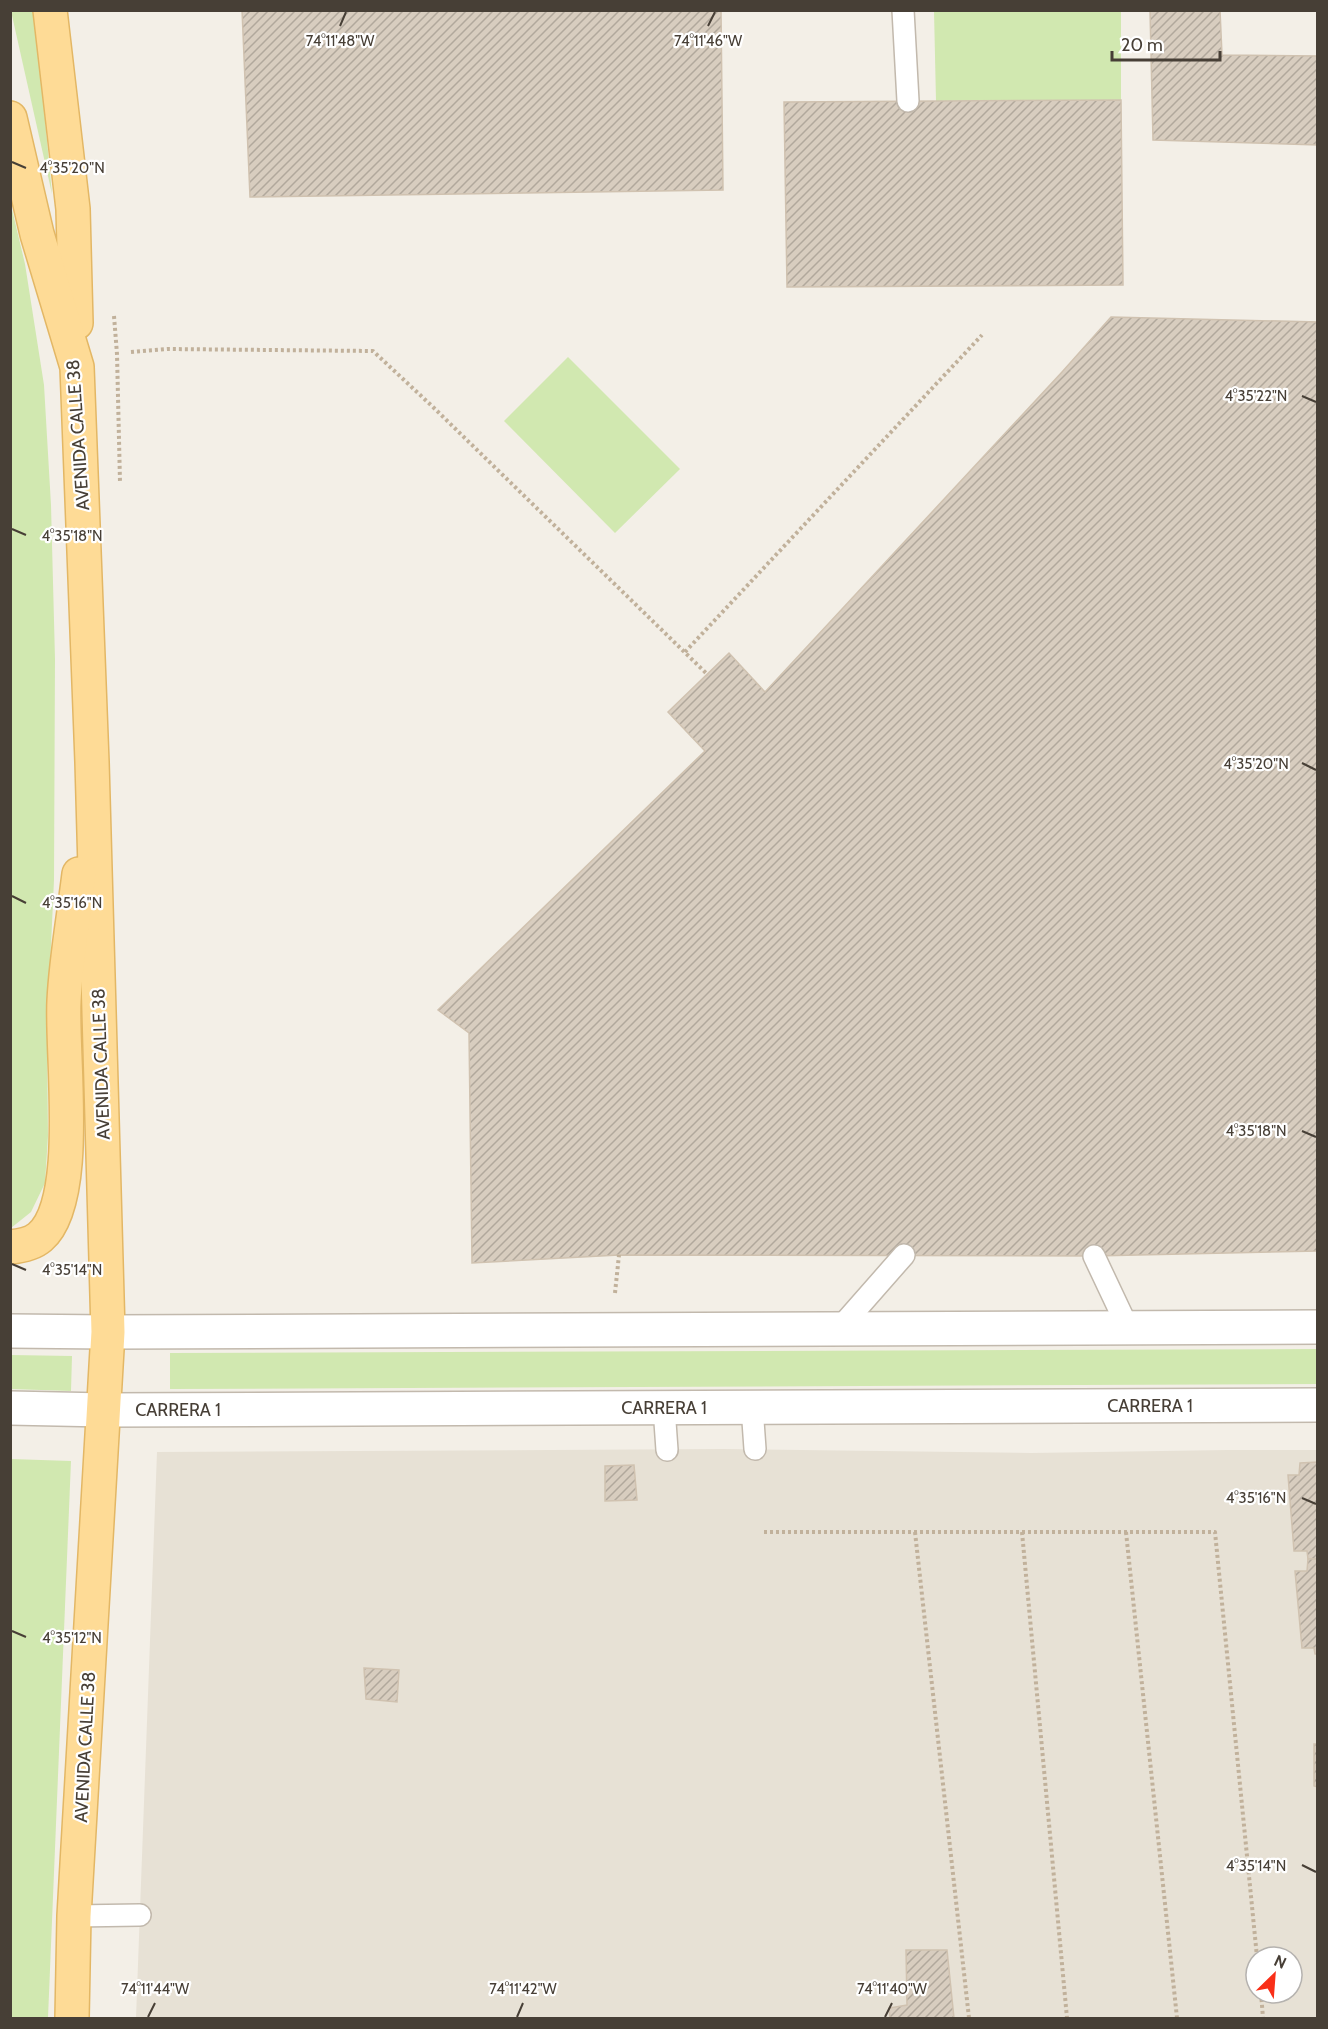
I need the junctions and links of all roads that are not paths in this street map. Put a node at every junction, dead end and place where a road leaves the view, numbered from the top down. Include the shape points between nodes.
1 (50, 10) edge
2 (903, 10) edge
3 (908, 101) dead end
4 (10, 118) edge
5 (77, 367) junction
6 (92, 762) junction
7 (10, 1247) edge
8 (904, 1256) dead end
9 (1094, 1256) dead end
10 (1317, 1327) edge
11 (1128, 1328) junction
12 (839, 1329) junction
13 (10, 1331) edge
14 (108, 1332) junction
15 (1317, 1405) edge
16 (752, 1407) junction
17 (10, 1408) edge
18 (664, 1408) junction
19 (105, 1410) junction
20 (755, 1449) dead end
21 (667, 1450) dead end
22 (140, 1915) dead end
23 (74, 1916) junction
24 (72, 2019) edge

1 - 5 main road via 73,209
2 - 3 lane
4 - 5 main road, AVENIDA CALLE 38 via 37,234
5 - 6 main road, AVENIDA CALLE 38
6 - 7 main road via 64,1001 66,1143 62,1191 40,1237
6 - 14 main road, AVENIDA CALLE 38
8 - 12 lane
9 - 11 lane
10 - 11 street
11 - 12 street
12 - 14 street
13 - 14 street
14 - 19 main road, AVENIDA CALLE 38
15 - 16 street, CARRERA 1
16 - 18 street, CARRERA 1
16 - 20 lane
17 - 19 street, CARRERA 1
18 - 19 street, CARRERA 1
18 - 21 lane
19 - 23 main road, AVENIDA CALLE 38
22 - 23 lane
23 - 24 main road, AVENIDA CALLE 38

